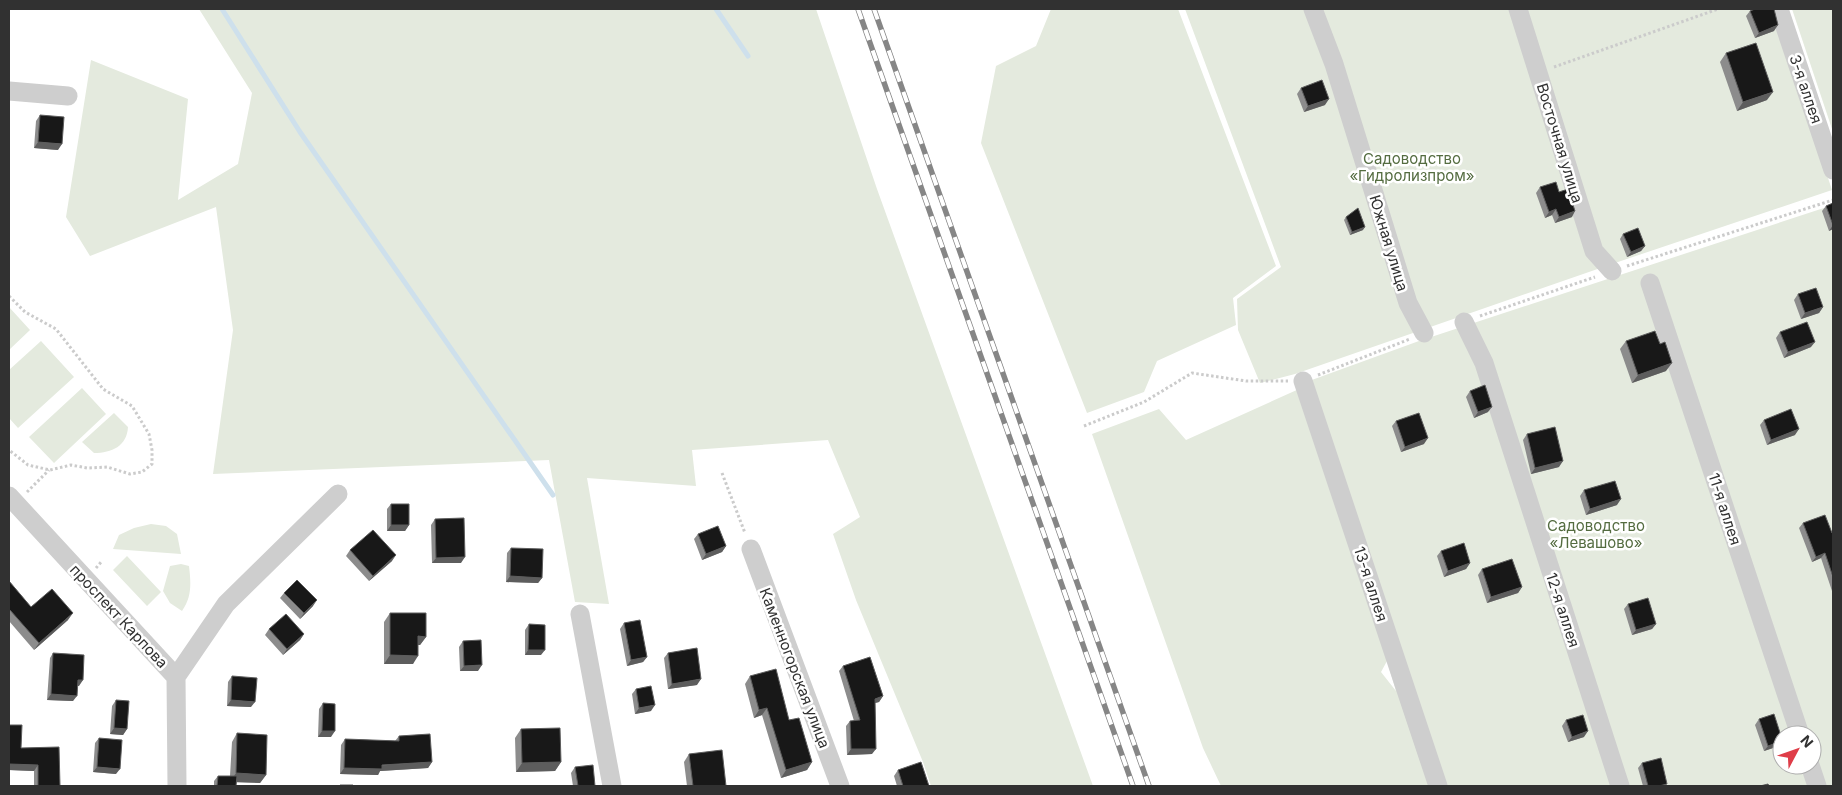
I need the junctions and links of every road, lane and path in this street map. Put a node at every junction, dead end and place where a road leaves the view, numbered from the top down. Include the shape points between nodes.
1 (1313, 9) edge
2 (1518, 9) edge
3 (1718, 9) edge
4 (1779, 9) edge
5 (1538, 72) junction
6 (9, 91) edge
7 (68, 96) dead end
8 (1833, 170) edge
9 (1612, 271) dead end
10 (1650, 283) dead end
11 (9, 296) edge
12 (1464, 322) dead end
13 (1424, 334) dead end
14 (1303, 381) dead end
15 (9, 450) edge
16 (50, 470) junction
17 (722, 473) dead end
18 (29, 489) dead end
19 (338, 494) dead end
20 (9, 496) edge
21 (751, 549) joint
22 (102, 561) dead end
23 (97, 567) dead end
24 (580, 614) dead end
25 (176, 677) junction
26 (1797, 725) edge
27 (177, 786) edge
28 (612, 786) edge
29 (840, 786) edge
30 (1438, 786) edge
31 (1620, 786) edge

1 - 13 street, Южная улица via 1334,64 1408,303
2 - 5 street, Восточная улица
3 - 5 path
4 - 8 street, 3-я аллея
5 - 9 street, Восточная улица via 1594,251
6 - 7 street
10 - 26 street, 11-я аллея
11 - 16 path via 25,312 56,329 103,388 132,406 148,434 152,450 152,464 142,472 130,474 108,466 87,468 71,465
12 - 31 street, 12-я аллея via 1484,363
14 - 30 street, 13-я аллея
15 - 16 path via 28,465
16 - 18 path
17 - 21 path
19 - 25 street via 226,604
20 - 25 street, проспект Карпова
21 - 29 street, Каменногорская улица
22 - 23 path
24 - 28 street
25 - 27 street, проспект Карпова

